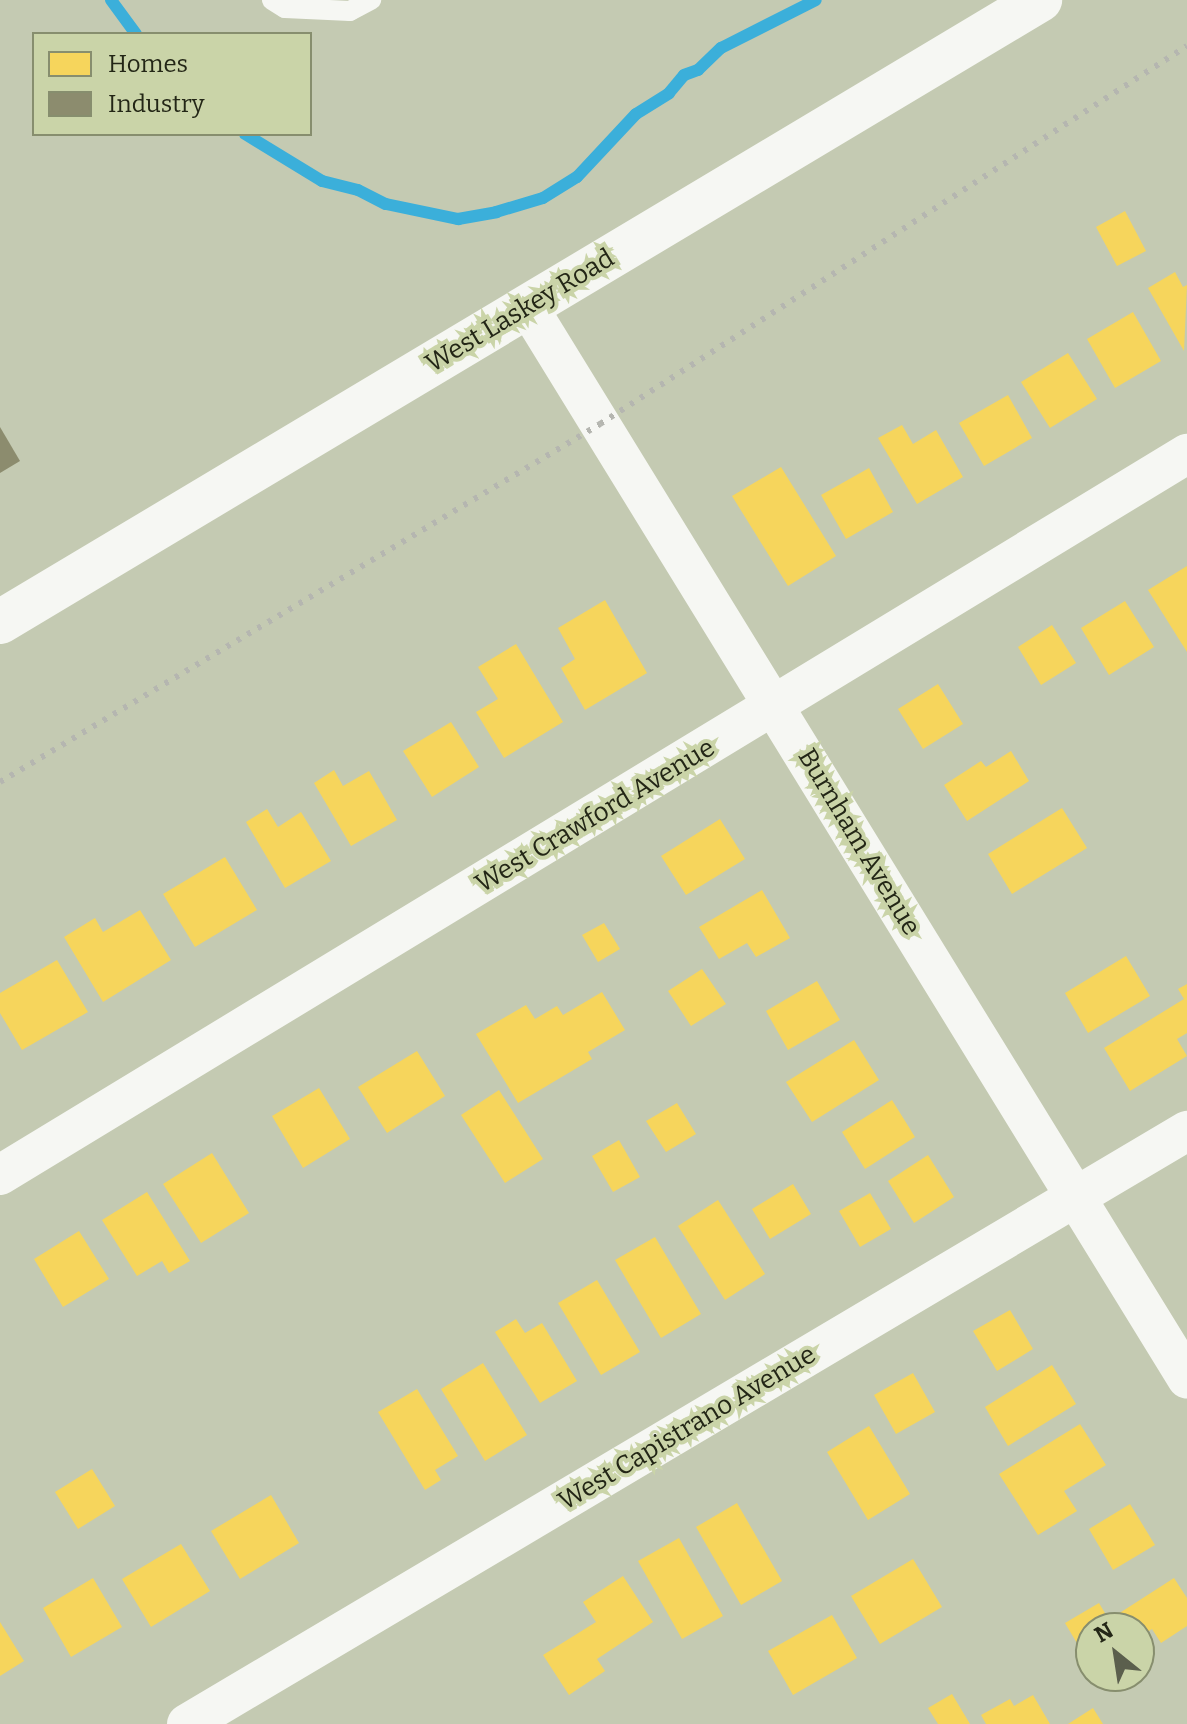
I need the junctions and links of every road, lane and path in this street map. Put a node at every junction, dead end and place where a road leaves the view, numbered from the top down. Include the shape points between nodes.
1 (272, 0) edge
2 (371, 0) edge
3 (1040, 0) edge
4 (528, 307) junction
5 (1187, 454) edge
6 (0, 622) edge
7 (776, 707) junction
8 (1187, 1131) edge
9 (0, 1175) edge
10 (1076, 1198) junction
11 (1187, 1378) edge
12 (187, 1724) edge

1 - 2 lane via 285,8 350,11
3 - 4 main road, West Laskey Road
4 - 6 main road, West Laskey Road
4 - 7 street, Burnham Avenue
5 - 7 street, West Crawford Avenue
7 - 9 street, West Crawford Avenue
7 - 10 street, Burnham Avenue
8 - 10 street, West Capistrano Avenue
10 - 11 street, Burnham Avenue
10 - 12 street, West Capistrano Avenue

